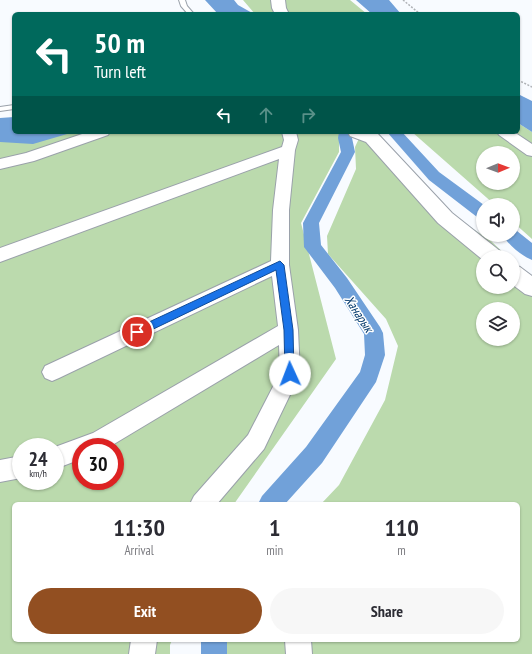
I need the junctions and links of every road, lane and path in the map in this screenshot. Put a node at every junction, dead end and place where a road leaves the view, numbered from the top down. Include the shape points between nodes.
1 (182, 0) edge
2 (278, 0) edge
3 (403, 0) edge
4 (189, 12) edge
5 (281, 12) edge
6 (418, 12) edge
7 (520, 81) edge
8 (532, 87) edge
9 (12, 107) edge
10 (0, 109) edge
11 (97, 134) edge
12 (361, 134) edge
13 (507, 134) edge
14 (289, 141) edge
15 (532, 151) edge
16 (0, 164) edge
17 (484, 250) edge
18 (0, 256) edge
19 (280, 265) junction
20 (520, 279) edge
21 (532, 288) edge
22 (288, 330) junction
23 (52, 372) dead end
24 (104, 438) edge
25 (12, 469) edge
26 (0, 471) edge
27 (204, 502) edge
28 (144, 642) edge
29 (298, 642) edge
30 (142, 654) edge
31 (299, 654) edge

1 - 4 lane
2 - 5 street
3 - 6 path
7 - 8 path
9 - 10 lane
11 - 16 street
12 - 17 street via 372,138 445,218
13 - 15 street
14 - 18 street
14 - 19 street via 281,210
19 - 22 street
19 - 23 street
20 - 21 street
22 - 24 street
22 - 27 street via 290,374 256,442
25 - 26 street
28 - 30 street
29 - 31 street

